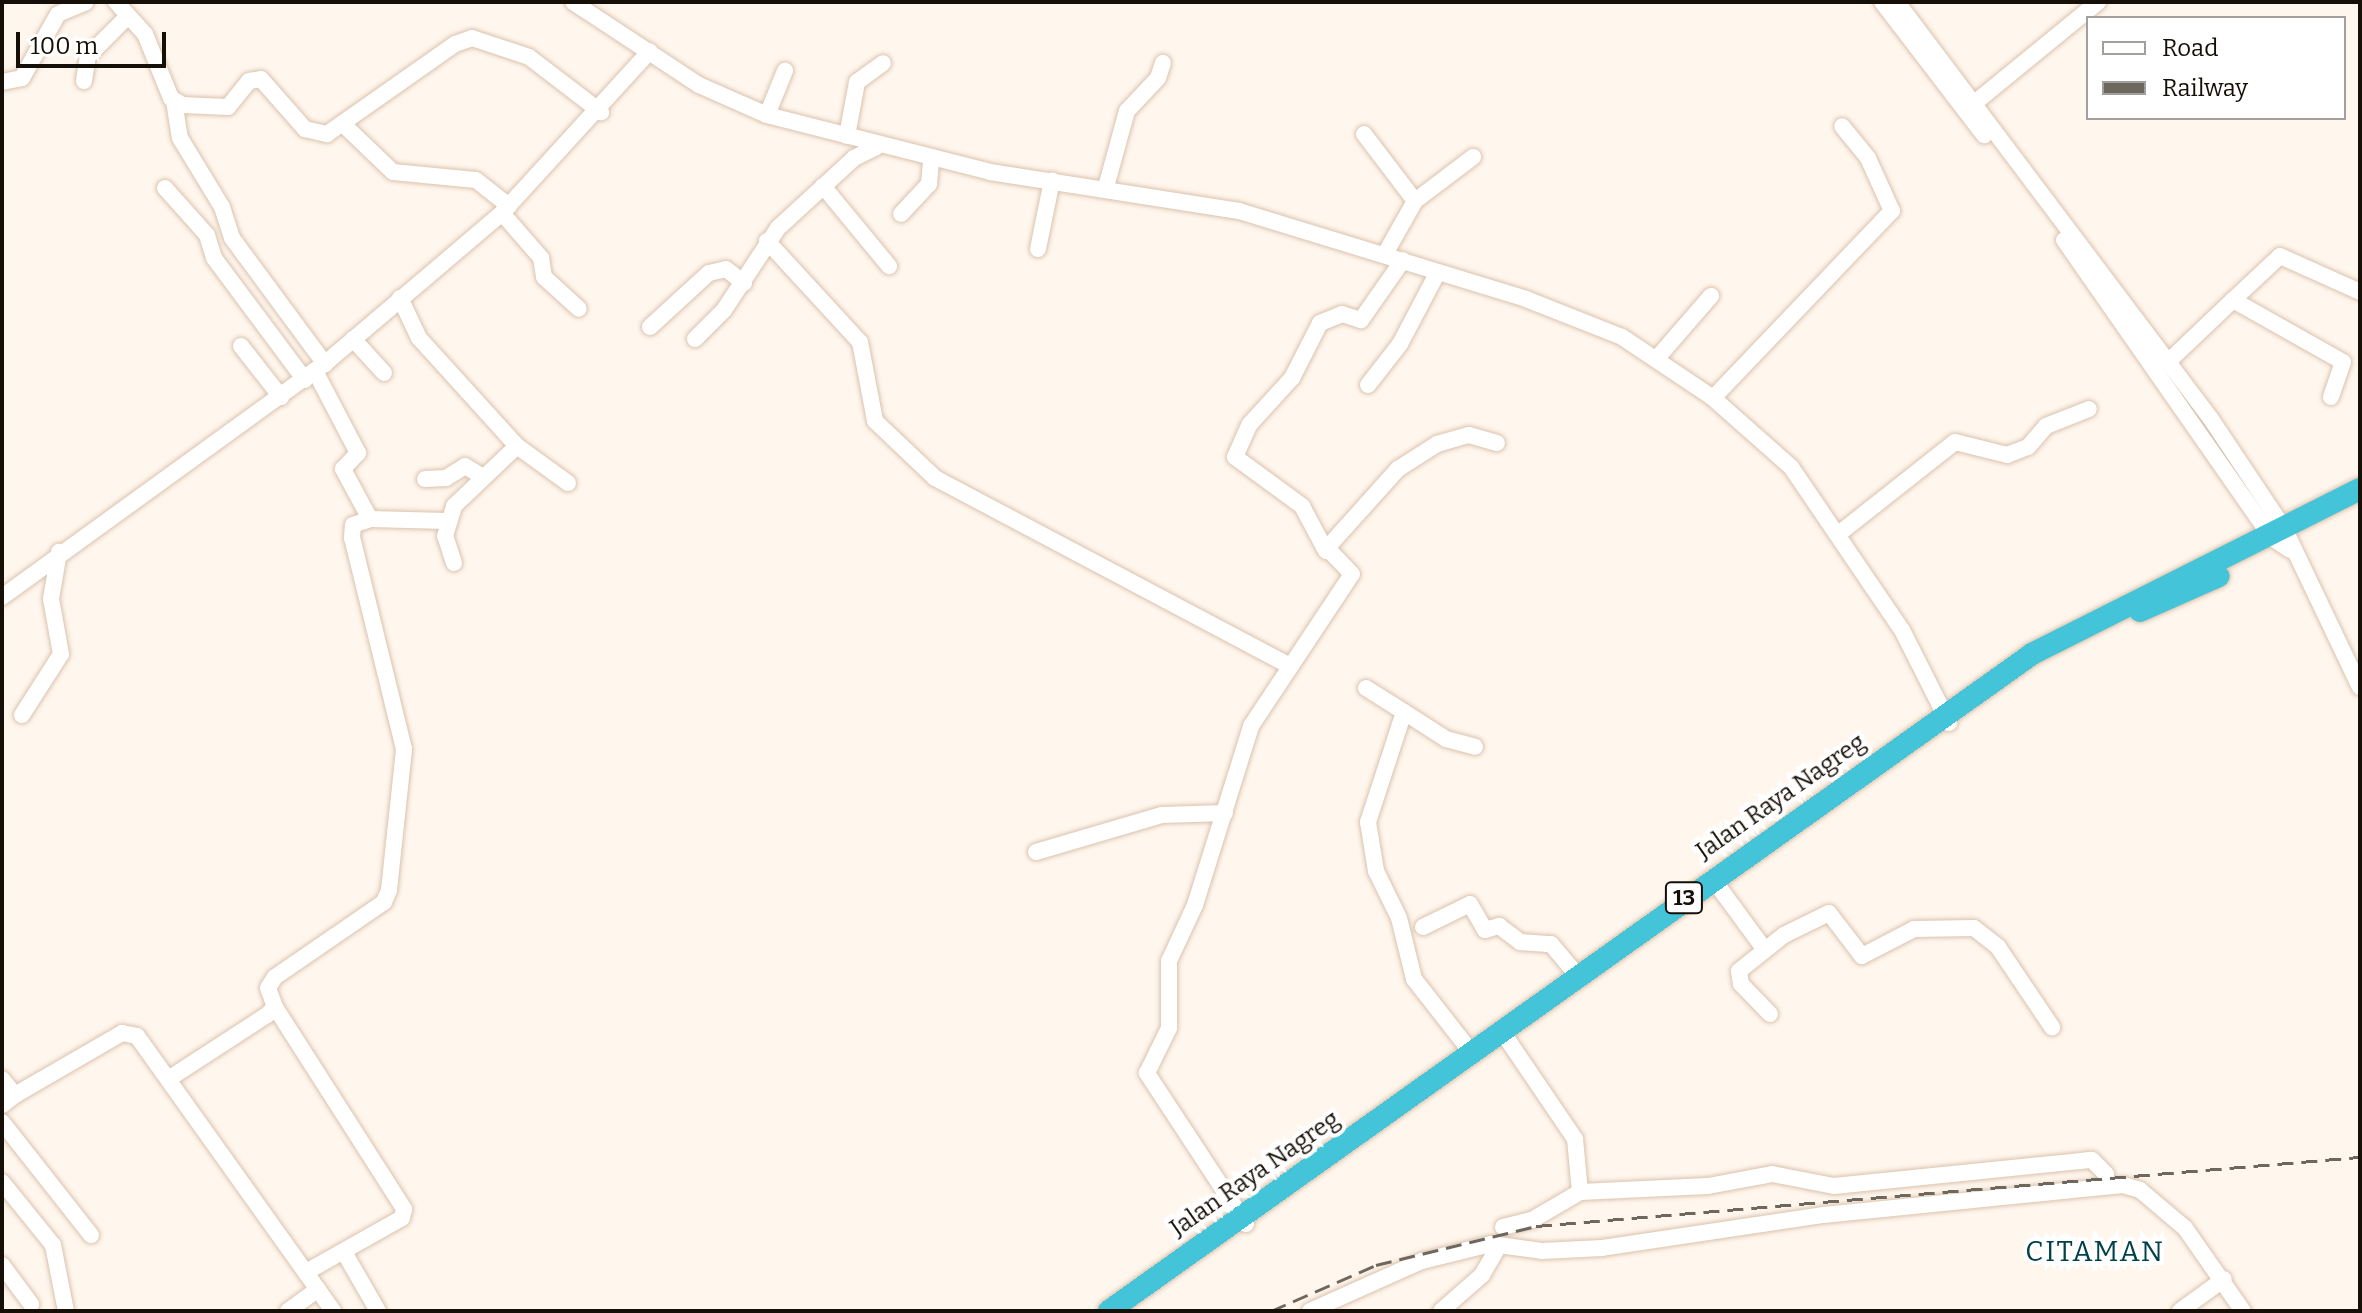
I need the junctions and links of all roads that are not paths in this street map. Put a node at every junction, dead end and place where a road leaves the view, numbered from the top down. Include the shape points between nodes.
1 (86, 2) edge
2 (116, 2) edge
3 (573, 2) edge
4 (1882, 2) edge
5 (1897, 2) edge
6 (2098, 2) edge
7 (127, 17) junction
8 (650, 51) junction
9 (883, 63) dead end
10 (1163, 63) dead end
11 (785, 71) dead end
12 (84, 81) dead end
13 (2, 82) edge
14 (174, 101) junction
15 (1970, 107) junction
16 (601, 112) junction
17 (767, 115) junction
18 (345, 126) junction
19 (1842, 126) dead end
20 (1364, 134) dead end
21 (847, 136) junction
22 (877, 147) junction
23 (1473, 157) dead end
24 (931, 159) junction
25 (1052, 180) junction
26 (823, 186) junction
27 (1106, 187) junction
28 (165, 188) dead end
29 (1415, 201) junction
30 (505, 209) junction
31 (901, 214) dead end
32 (767, 241) junction
33 (1038, 249) dead end
34 (1385, 254) junction
35 (1403, 260) junction
36 (889, 266) dead end
37 (1438, 272) junction
38 (744, 283) junction
39 (2359, 290) edge
40 (1711, 296) dead end
41 (400, 298) junction
42 (2233, 300) junction
43 (579, 309) dead end
44 (650, 327) dead end
45 (353, 339) junction
46 (695, 339) dead end
47 (241, 346) dead end
48 (1658, 357) junction
49 (2169, 361) junction
50 (315, 372) junction
51 (384, 373) dead end
52 (2175, 380) junction
53 (1368, 385) dead end
54 (281, 397) junction
55 (2331, 397) dead end
56 (1713, 398) junction
57 (2089, 409) dead end
58 (1497, 443) dead end
59 (517, 446) junction
60 (483, 477) junction
61 (425, 479) dead end
62 (568, 483) dead end
63 (2360, 489) edge
64 (2360, 505) edge
65 (370, 519) junction
66 (447, 521) junction
67 (1841, 532) junction
68 (2284, 541) junction
69 (60, 551) junction
70 (1326, 551) junction
71 (454, 563) dead end
72 (2, 597) edge
73 (1290, 666) junction
74 (2360, 687) edge
75 (1366, 688) dead end
76 (1404, 712) junction
77 (22, 715) dead end
78 (1946, 718) junction
79 (1475, 747) dead end
80 (1225, 813) junction
81 (1036, 852) dead end
82 (1718, 886) junction
83 (1423, 927) dead end
84 (1764, 948) junction
85 (1577, 975) junction
86 (275, 1007) junction
87 (1770, 1014) dead end
88 (2052, 1027) dead end
89 (1504, 1034) junction
90 (1471, 1052) junction
91 (170, 1078) junction
92 (2, 1079) edge
93 (8, 1100) edge
94 (2, 1122) edge
95 (2, 1182) edge
96 (2112, 1183) junction
97 (1580, 1192) junction
98 (1244, 1220) junction
99 (1503, 1227) dead end
100 (91, 1235) dead end
101 (1498, 1247) junction
102 (344, 1252) junction
103 (2, 1265) edge
104 (306, 1272) junction
105 (2222, 1276) junction
106 (318, 1289) junction
107 (31, 1304) dead end
108 (66, 1311) edge
109 (288, 1311) edge
110 (333, 1311) edge
111 (378, 1311) edge
112 (1109, 1311) edge
113 (1127, 1311) edge
114 (1310, 1311) edge
115 (1441, 1311) edge
116 (2180, 1311) edge
117 (2243, 1311) edge

1 - 13 street via 58,14 22,78
2 - 7 street
3 - 8 street
4 - 15 street
5 - 15 street
6 - 15 street
7 - 12 street via 88,56
7 - 14 street via 145,34
8 - 16 street
8 - 17 street via 707,90
9 - 21 street via 857,82
10 - 27 street via 1158,78 1127,111
11 - 17 street
14 - 18 street via 228,107 249,81 261,79 313,134
14 - 50 street via 180,138 222,207 232,238
15 - 49 street
15 - 52 street
16 - 18 street via 529,57 472,38 455,44
16 - 30 street
17 - 21 street
18 - 30 street via 393,172 476,180
19 - 56 street via 1868,158 1892,211
20 - 29 street
21 - 22 street
22 - 24 street
22 - 26 street via 859,154
23 - 29 street
24 - 25 street
24 - 31 street via 929,184
25 - 27 street
25 - 33 street
26 - 32 street
26 - 36 street
27 - 34 street via 1239,211
28 - 50 street via 207,235 214,258
29 - 34 street
30 - 41 street
30 - 43 street via 541,258 544,277
32 - 38 street
32 - 73 street via 860,342 875,421 935,478
34 - 35 street
35 - 37 street
35 - 70 street via 1361,320 1342,314 1320,323 1292,378 1250,424 1235,457 1302,506
37 - 48 street via 1548,307
37 - 53 street via 1418,315
38 - 44 street via 726,269 709,273
38 - 46 street
39 - 42 street via 2280,256
40 - 48 street
41 - 45 street
41 - 59 street via 419,338
42 - 49 street
42 - 55 street via 2343,362
45 - 50 street
45 - 51 street
47 - 54 street
48 - 56 street
49 - 52 street
50 - 54 street
50 - 65 street via 358,453 343,469
52 - 68 street
54 - 69 street
56 - 67 street via 1791,467
57 - 67 street via 2046,426 2028,447 2007,455 1966,442 1949,445
58 - 70 street via 1469,435 1437,444 1398,469
59 - 60 street
59 - 62 street
60 - 61 street via 465,466 446,478
60 - 66 street
63 - 68 highway, Jalan Raya Nagreg / 13
64 - 68 highway, Jalan Raya Nagreg / 13
65 - 66 street
65 - 86 street via 353,525 352,538 404,749 389,890 384,902 275,977 268,991
66 - 71 street
67 - 78 street via 1903,632
68 - 74 street
68 - 78 highway, Jalan Raya Nagreg / 13 via 2079,640
69 - 72 street
69 - 77 street via 51,599 61,654
70 - 73 street via 1352,574
73 - 80 street via 1251,726
75 - 76 street
76 - 79 street via 1446,739
76 - 90 street via 1368,822 1372,854 1399,918 1414,979
78 - 82 highway, Jalan Raya Nagreg / 13
78 - 85 highway, Jalan Raya Nagreg / 13
80 - 81 street via 1162,815
80 - 98 street via 1169,961 1169,1028 1147,1073
82 - 84 street
82 - 89 highway, Jalan Raya Nagreg / 13
83 - 85 street via 1471,905 1485,930 1499,926 1520,942 1549,943
84 - 87 street via 1738,976
84 - 88 street via 1829,913 1865,957 1914,929 1969,926 1998,947
85 - 89 highway, Jalan Raya Nagreg / 13
86 - 91 street
86 - 102 street via 404,1206 402,1218
89 - 90 highway, Jalan Raya Nagreg / 13
89 - 97 street via 1575,1139
89 - 98 highway, Jalan Raya Nagreg / 13
90 - 98 highway, Jalan Raya Nagreg / 13
91 - 93 street via 137,1036 122,1033
91 - 104 street
92 - 93 street
94 - 100 street
95 - 108 street via 53,1245
96 - 97 street via 2092,1160 1834,1186 1772,1174 1708,1186
96 - 101 street via 1823,1215 1602,1248
96 - 105 street via 2140,1190 2185,1228
97 - 99 street via 1532,1220
98 - 112 highway, Jalan Raya Nagreg / 13
98 - 113 highway, Jalan Raya Nagreg / 13
101 - 114 street via 1491,1244 1416,1264
101 - 115 street via 1482,1275
102 - 104 street
102 - 111 street
103 - 107 street
104 - 106 street
105 - 116 street
105 - 117 street
106 - 109 street
106 - 110 street

